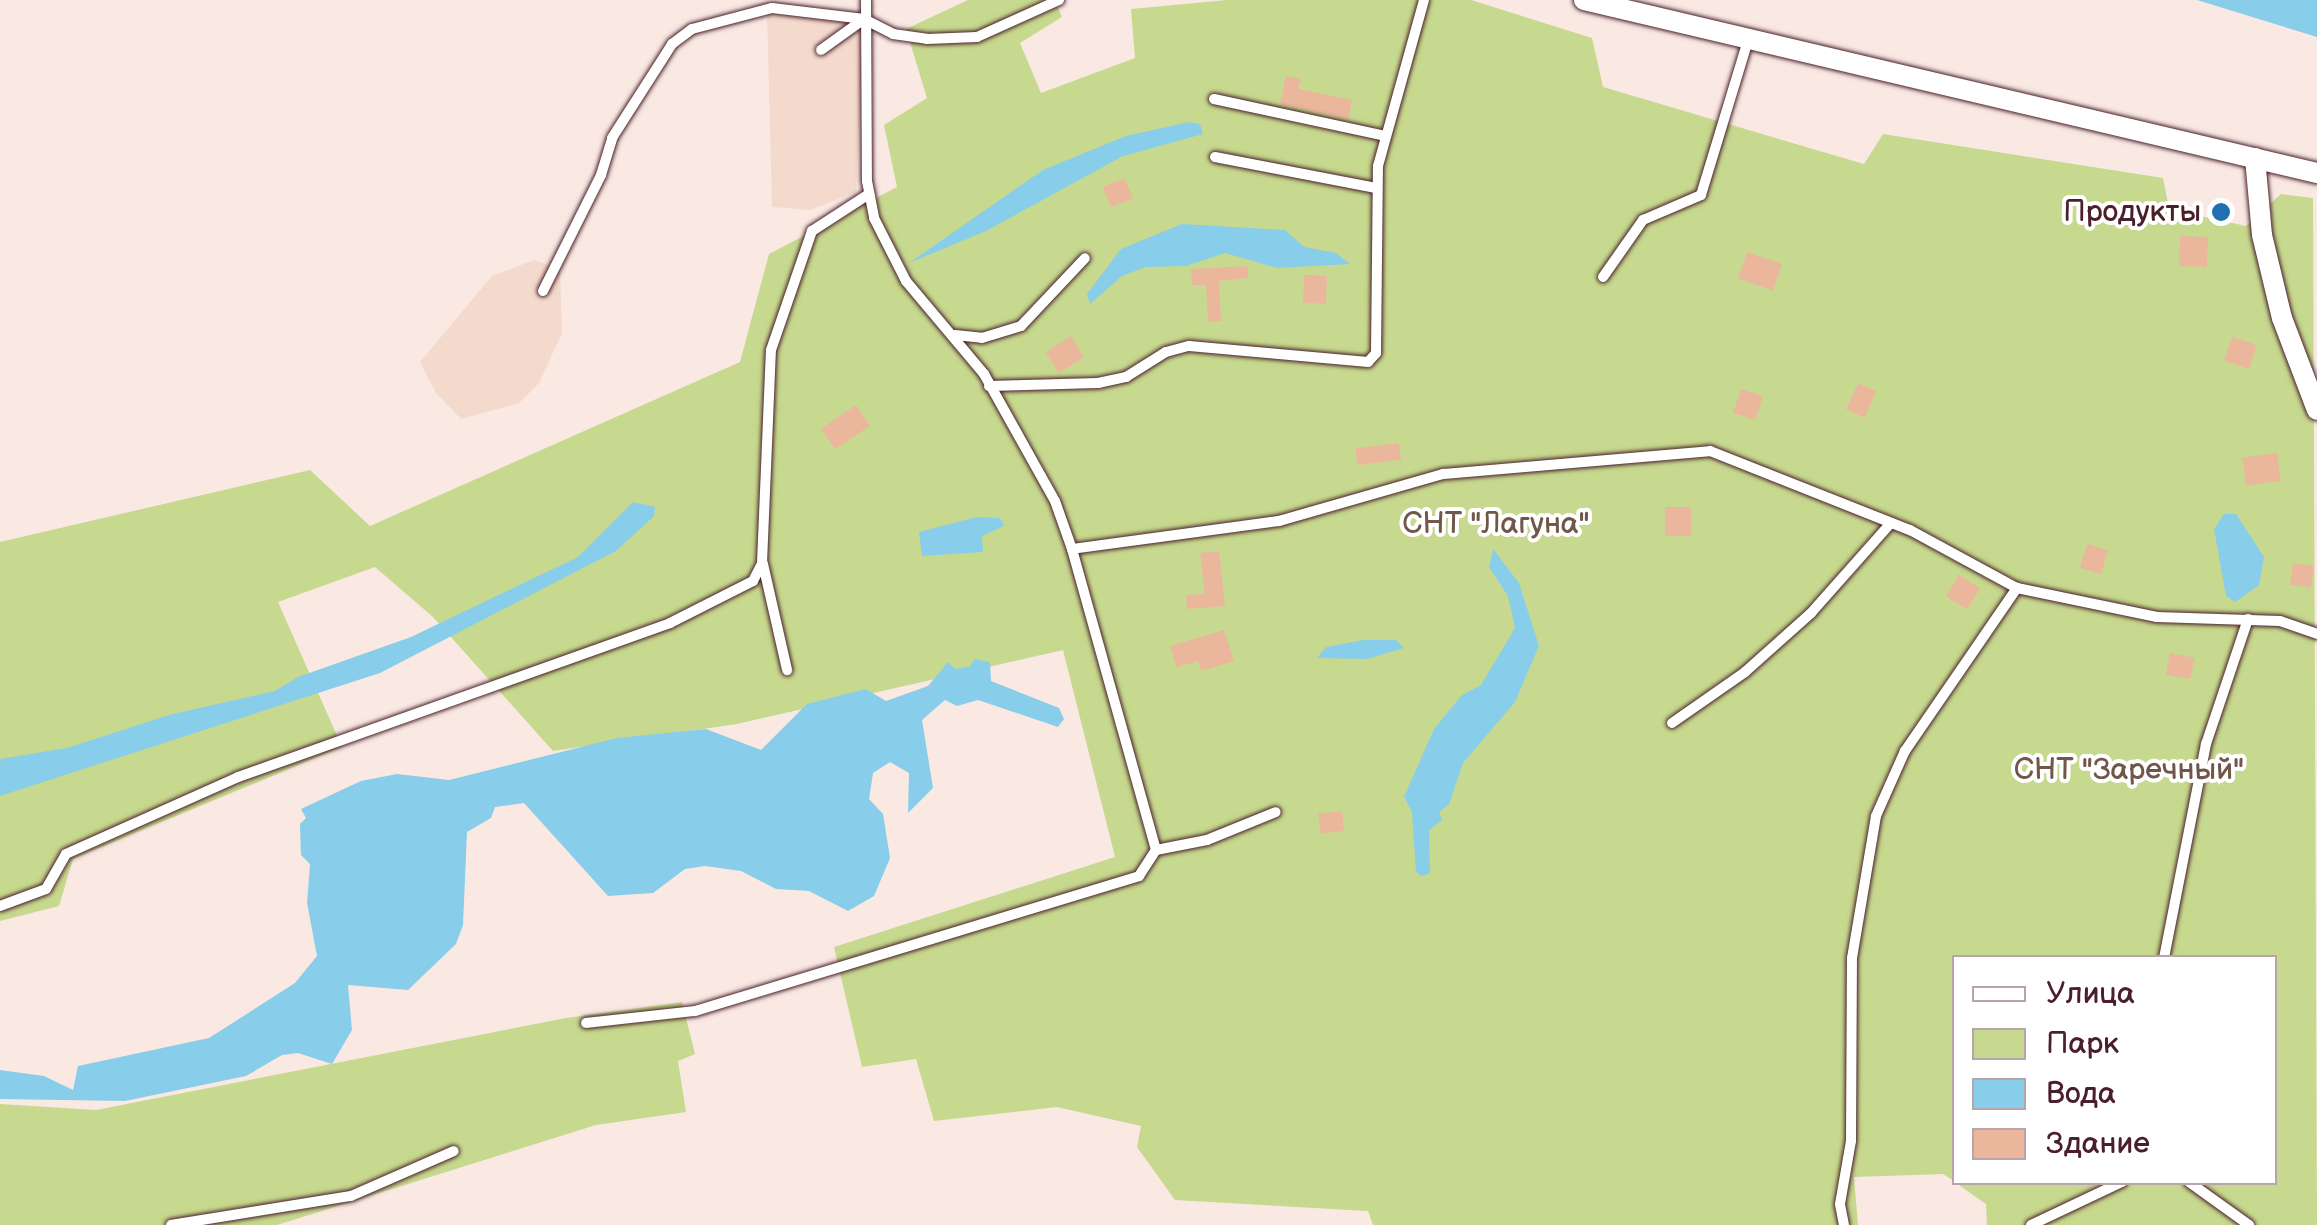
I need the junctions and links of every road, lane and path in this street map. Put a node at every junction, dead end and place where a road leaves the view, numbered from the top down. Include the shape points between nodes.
1 (866, 0) edge
2 (1059, 0) edge
3 (1424, 0) edge
4 (1584, 0) edge
5 (864, 19) junction
6 (1748, 39) junction
7 (822, 50) dead end
8 (1214, 99) dead end
9 (1385, 136) junction
10 (1215, 156) dead end
11 (2255, 158) junction
12 (2317, 173) edge
13 (1376, 188) junction
14 (869, 194) junction
15 (1085, 258) dead end
16 (1603, 277) dead end
17 (543, 291) dead end
18 (954, 334) junction
19 (990, 386) junction
20 (2317, 410) edge
21 (1889, 525) junction
22 (1072, 549) junction
23 (762, 563) junction
24 (2016, 588) junction
25 (2248, 619) junction
26 (2317, 634) edge
27 (787, 670) dead end
28 (1672, 723) dead end
29 (1276, 812) dead end
30 (1156, 850) junction
31 (0, 906) edge
32 (2164, 955) edge
33 (586, 1023) dead end
34 (454, 1151) dead end
35 (2116, 1185) edge
36 (2193, 1185) edge
37 (171, 1225) edge
38 (1844, 1225) edge
39 (2031, 1225) edge
40 (2248, 1225) edge

1 - 5 lane
2 - 5 lane via 977,37 893,34
3 - 9 lane
4 - 6 street
5 - 7 lane
5 - 14 lane
5 - 17 lane via 772,8 692,28 672,44 612,138 601,175
6 - 11 street
6 - 16 lane via 1702,195 1643,220
8 - 9 lane
9 - 13 lane
10 - 13 lane
11 - 12 street
11 - 20 street via 2262,235 2282,318
13 - 19 lane via 1376,353 1368,362 1188,346 1098,383
14 - 18 lane via 906,280
14 - 23 lane via 812,230 771,350
15 - 18 lane via 1021,326 982,338
18 - 19 lane
19 - 22 lane via 1055,501
21 - 22 lane via 1734,458 1683,452 1444,474 1278,521
21 - 24 lane
21 - 28 lane via 1811,612 1745,672
22 - 30 lane
23 - 27 lane
23 - 31 lane via 753,581 720,603 238,778 85,844 66,854 46,889
24 - 25 lane via 2157,617
24 - 38 lane via 1906,751 1876,816 1852,958
25 - 26 lane
25 - 32 lane via 2184,834
29 - 30 lane via 1207,840
30 - 33 lane via 1139,876 1113,889 1010,910 695,1011
34 - 37 lane via 335,1200
35 - 39 lane
36 - 40 lane

